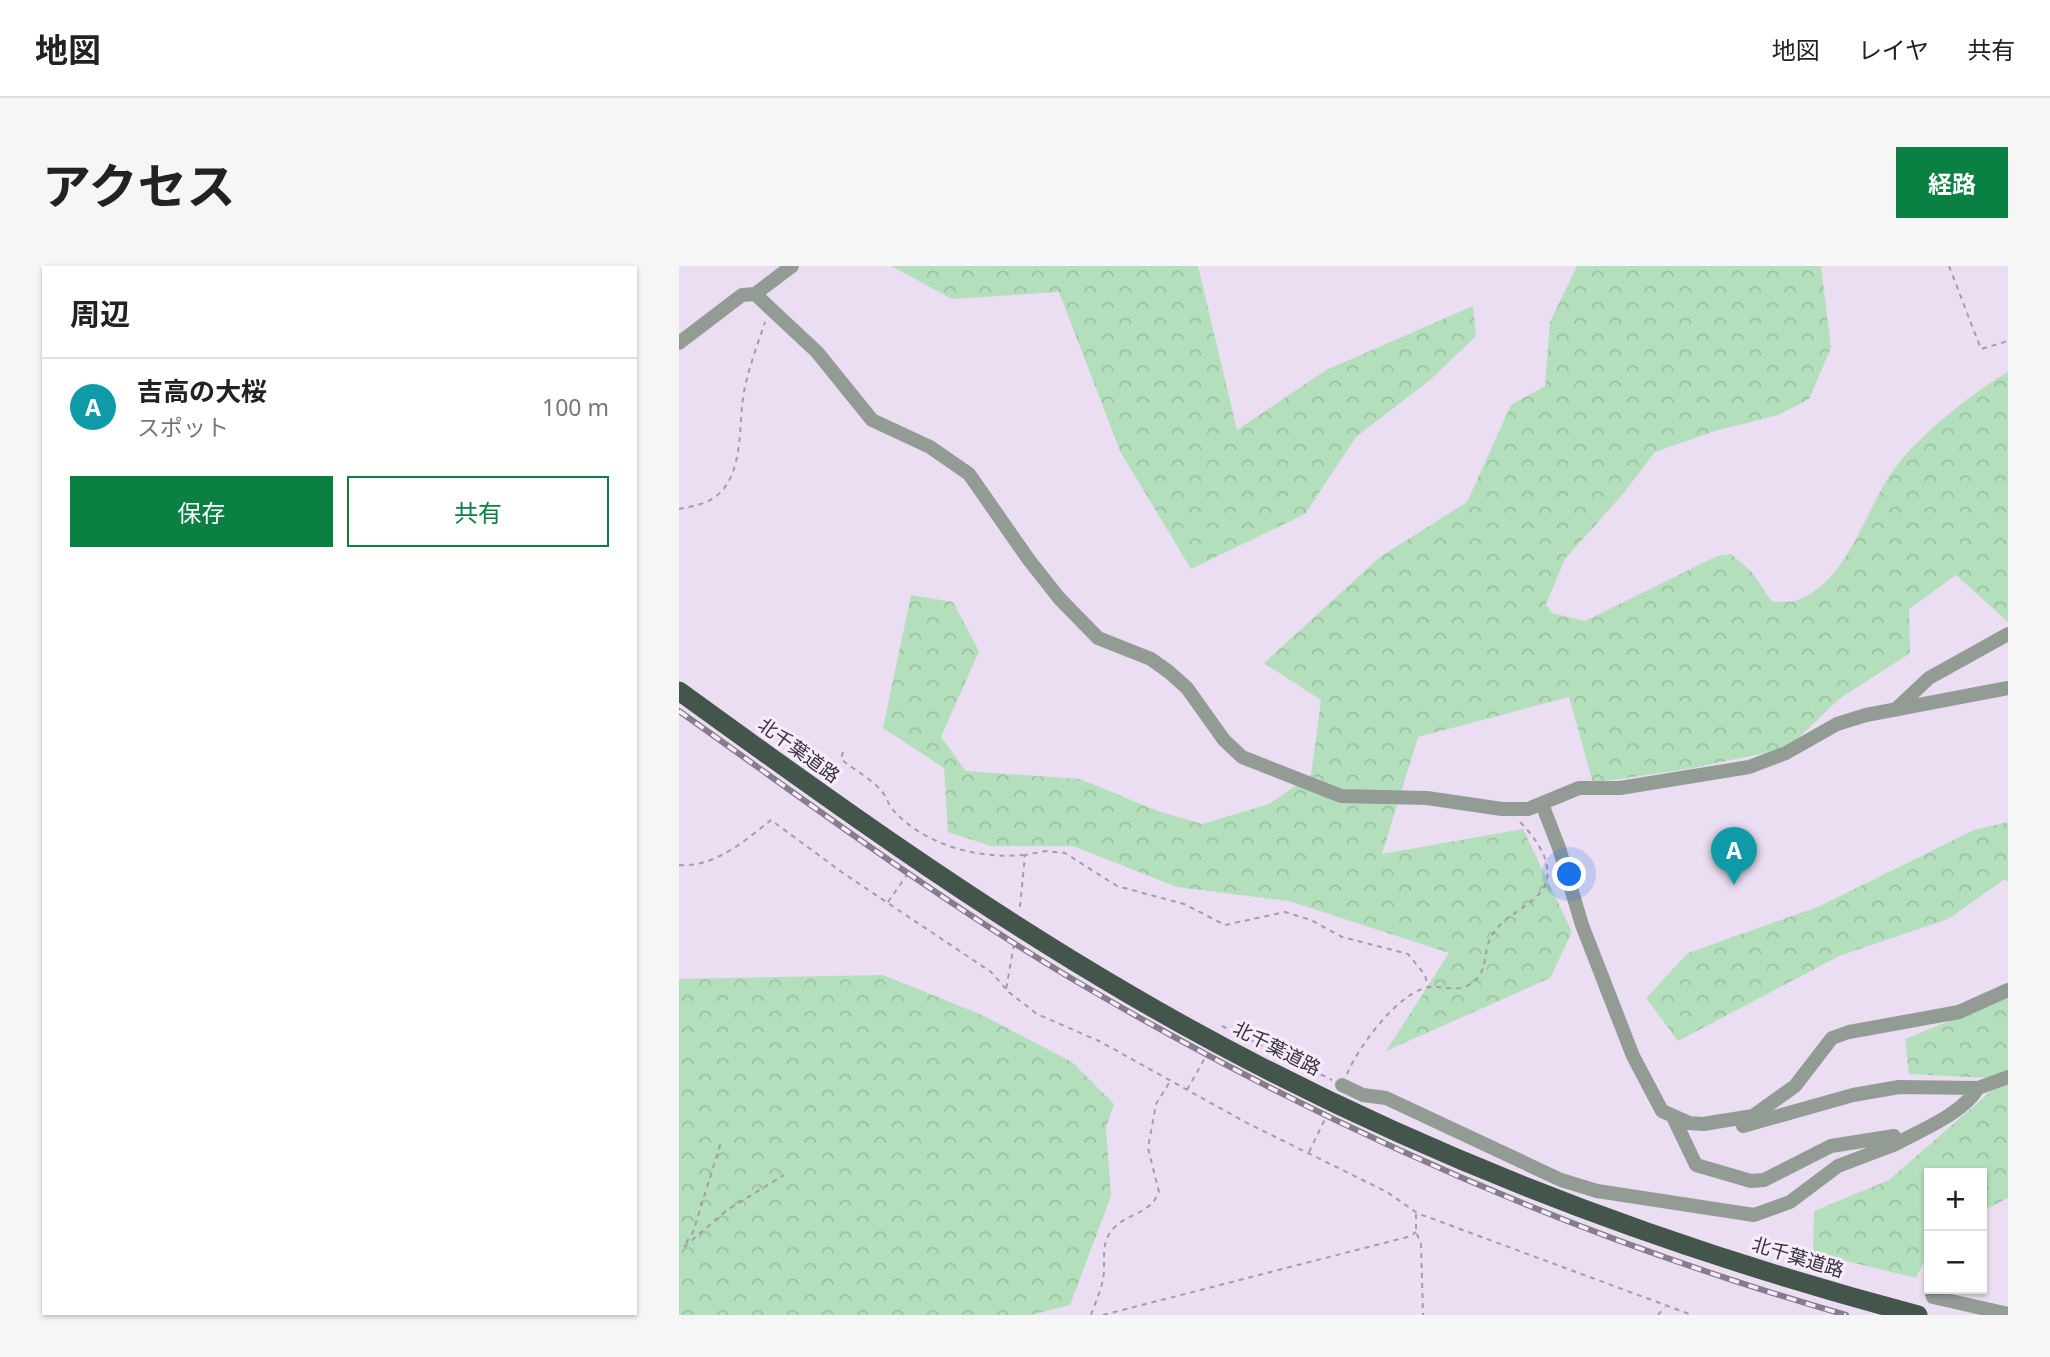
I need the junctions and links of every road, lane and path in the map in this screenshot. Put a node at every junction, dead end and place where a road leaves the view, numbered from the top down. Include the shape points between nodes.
1 (792, 266) edge
2 (1949, 266) edge
3 (755, 294) junction
4 (770, 307) junction
5 (2008, 341) edge
6 (679, 343) edge
7 (679, 509) edge
8 (2008, 634) edge
9 (2008, 688) edge
10 (679, 691) edge
11 (1895, 710) junction
12 (843, 752) dead end
13 (1542, 804) junction
14 (1502, 809) junction
15 (1025, 855) junction
16 (679, 864) edge
17 (1019, 914) dead end
18 (1014, 939) dead end
19 (1428, 987) junction
20 (1006, 989) junction
21 (2008, 990) edge
22 (2008, 1077) edge
23 (1169, 1082) junction
24 (1342, 1085) joint
25 (1978, 1088) junction
26 (1331, 1108) dead end
27 (1673, 1117) junction
28 (1703, 1124) junction
29 (721, 1142) dead end
30 (1896, 1144) junction
31 (1308, 1153) junction
32 (784, 1175) dead end
33 (1417, 1213) junction
34 (1416, 1232) junction
35 (684, 1247) junction
36 (679, 1252) edge
37 (1932, 1294) edge
38 (1665, 1306) junction
39 (2008, 1314) edge
40 (1091, 1315) edge
41 (1103, 1315) edge
42 (1423, 1315) edge
43 (1658, 1315) edge
44 (1692, 1315) edge
45 (1918, 1315) edge

1 - 3 street
2 - 5 path via 1980,349
3 - 4 street
3 - 6 street via 742,295
4 - 7 path via 746,382 740,452 733,469 721,490 707,502
4 - 14 street via 835,372 872,420 930,447 969,474 1069,608 1098,638 1151,659 1170,672 1242,757 1341,796 1427,798
8 - 11 street via 1929,678
9 - 11 street
10 - 45 highway, 北千葉道路 via 867,826 1048,945 1206,1037 1386,1127 1626,1226
11 - 13 street via 1837,724 1786,753 1749,767 1620,788 1579,788
12 - 15 path via 841,759 881,790 893,810 931,840 989,854
13 - 14 street
13 - 27 street via 1633,1056 1651,1096
14 - 19 path via 1538,843 1547,867 1542,892 1491,936 1480,977 1468,986
15 - 17 path
15 - 19 path via 1065,853 1117,886 1184,904 1225,925 1285,912 1311,920 1342,937 1408,954 1425,975
16 - 20 path via 712,859 740,845 771,820 991,972
18 - 20 path
19 - 24 path via 1387,1014
20 - 23 path via 1037,1014 1099,1041
21 - 28 street via 1959,1012 1832,1038 1795,1086 1767,1107 1753,1116
22 - 25 street
23 - 31 path
23 - 40 path via 1156,1104 1148,1148 1159,1192 1152,1205 1118,1222 1107,1237 1104,1276
24 - 30 street via 1386,1098 1561,1180 1597,1191 1754,1215 1790,1202 1837,1166
25 - 28 street via 1899,1087 1720,1132
25 - 30 street via 1955,1110
26 - 31 path
27 - 28 street
27 - 30 street via 1696,1165 1751,1181 1776,1177 1831,1146 1894,1136
29 - 35 path via 693,1232
31 - 33 path via 1387,1192
32 - 35 path via 727,1210
33 - 34 path
33 - 38 path
34 - 41 path
34 - 42 path via 1421,1244
35 - 36 path
37 - 39 street
38 - 43 path
38 - 44 path

